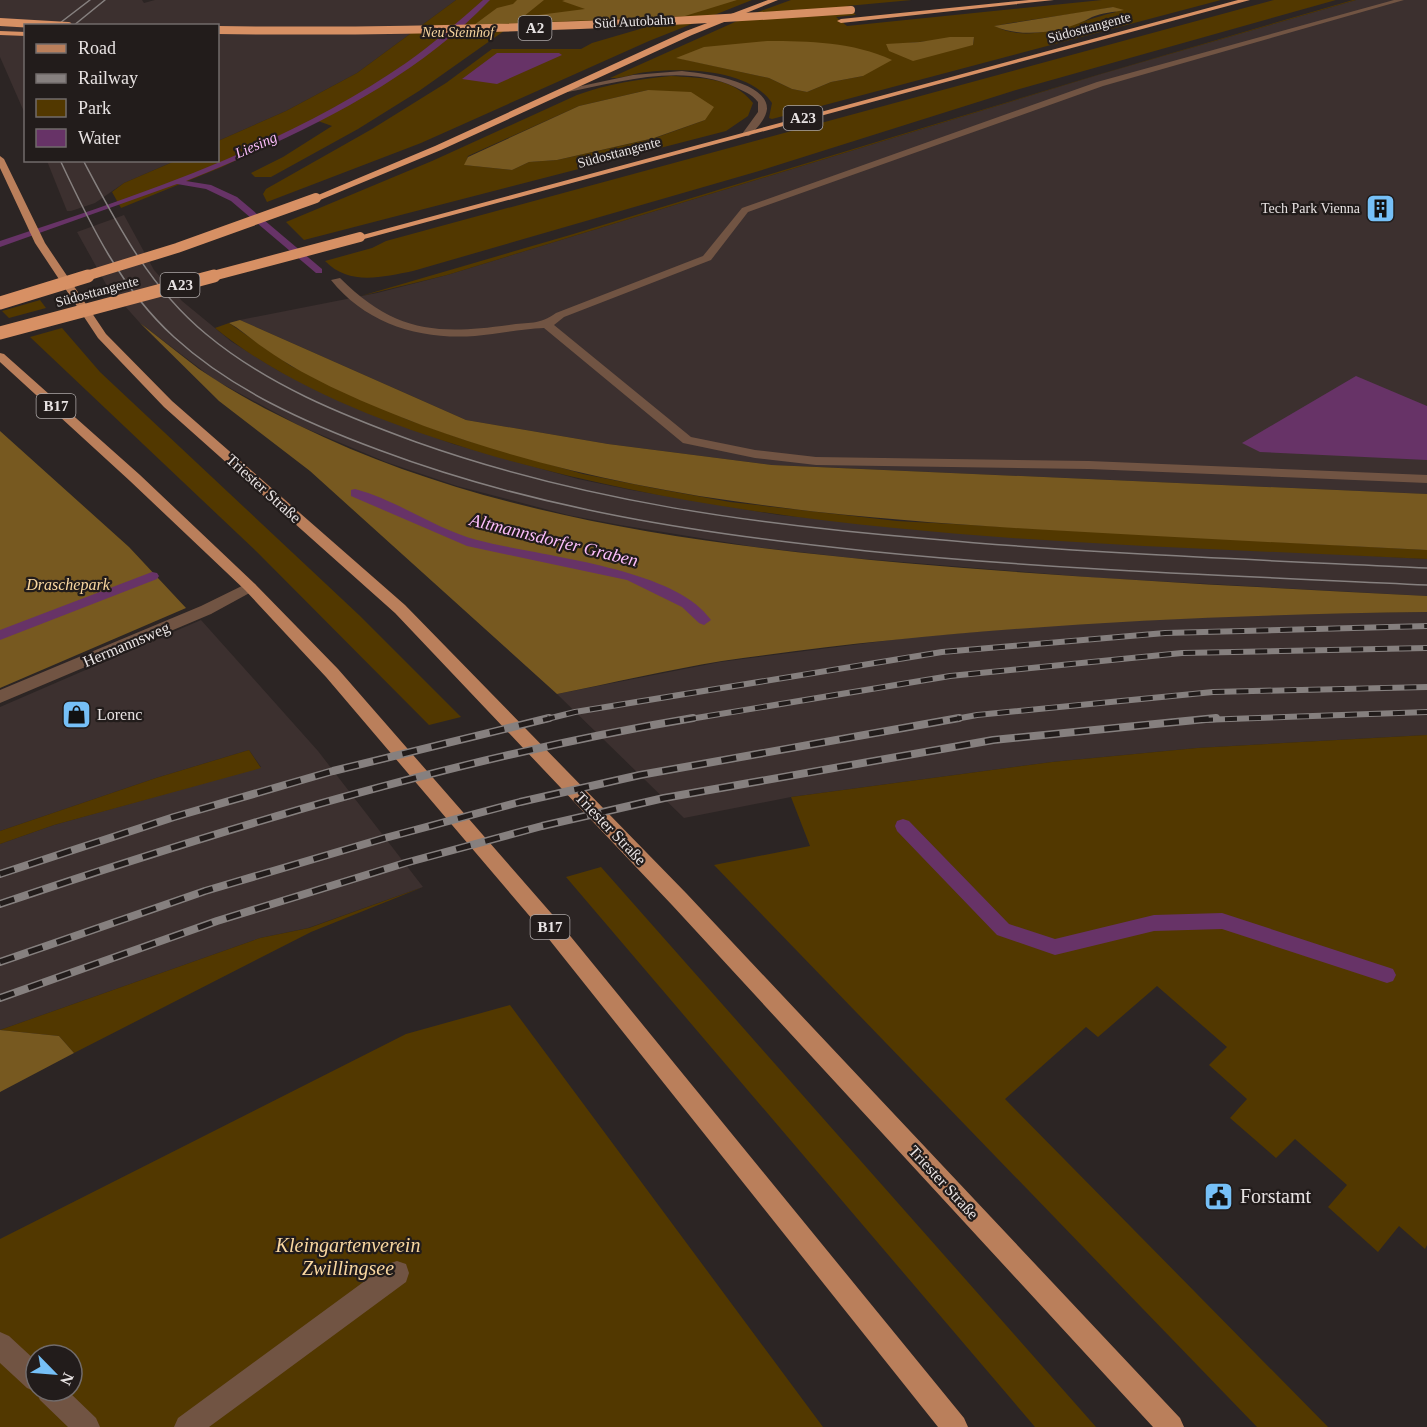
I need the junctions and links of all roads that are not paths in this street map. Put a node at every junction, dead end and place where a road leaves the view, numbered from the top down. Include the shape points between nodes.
1 (774, 0) edge
2 (964, 0) edge
3 (1050, 0) edge
4 (1246, 0) edge
5 (1401, 0) edge
6 (886, 7) dead end
7 (863, 9) dead end
8 (0, 22) edge
9 (830, 22) dead end
10 (34, 24) edge
11 (219, 30) edge
12 (719, 30) dead end
13 (672, 32) dead end
14 (0, 33) edge
15 (24, 34) edge
16 (562, 91) junction
17 (746, 134) junction
18 (0, 159) edge
19 (336, 280) dead end
20 (0, 303) edge
21 (547, 325) junction
22 (0, 333) edge
23 (0, 356) edge
24 (1427, 479) edge
25 (250, 587) junction
26 (0, 697) edge
27 (397, 1273) dead end
28 (0, 1345) edge
29 (24, 1368) edge
30 (62, 1403) edge
31 (87, 1427) edge
32 (187, 1427) edge
33 (955, 1427) edge
34 (1171, 1427) edge

1 - 16 highway, Südosttangente / A23 via 689,33
2 - 6 highway
3 - 9 highway
4 - 17 highway, Südosttangente / A23
5 - 21 lane via 1100,84 745,210 707,258 560,315
7 - 11 highway, Süd Autobahn / A2, bridge via 564,28
8 - 10 highway, bridge
12 - 13 highway, Süd Autobahn
14 - 15 highway
16 - 17 lane via 670,73 722,78 759,96 763,106 761,117
16 - 20 highway, Südosttangente / A23, bridge via 316,198 177,248
17 - 22 highway, Südosttangente / A23, bridge
18 - 34 main road, Triester Straße via 40,243 102,336 168,404 400,609 679,898
19 - 21 lane via 381,318 426,332 473,333
21 - 24 lane via 687,440 754,454 816,461 1089,465
23 - 25 main road, B17
25 - 26 lane, Hermannsweg via 206,610
25 - 33 main road, B17 via 332,673 551,927
27 - 32 lane
28 - 29 lane
30 - 31 lane

